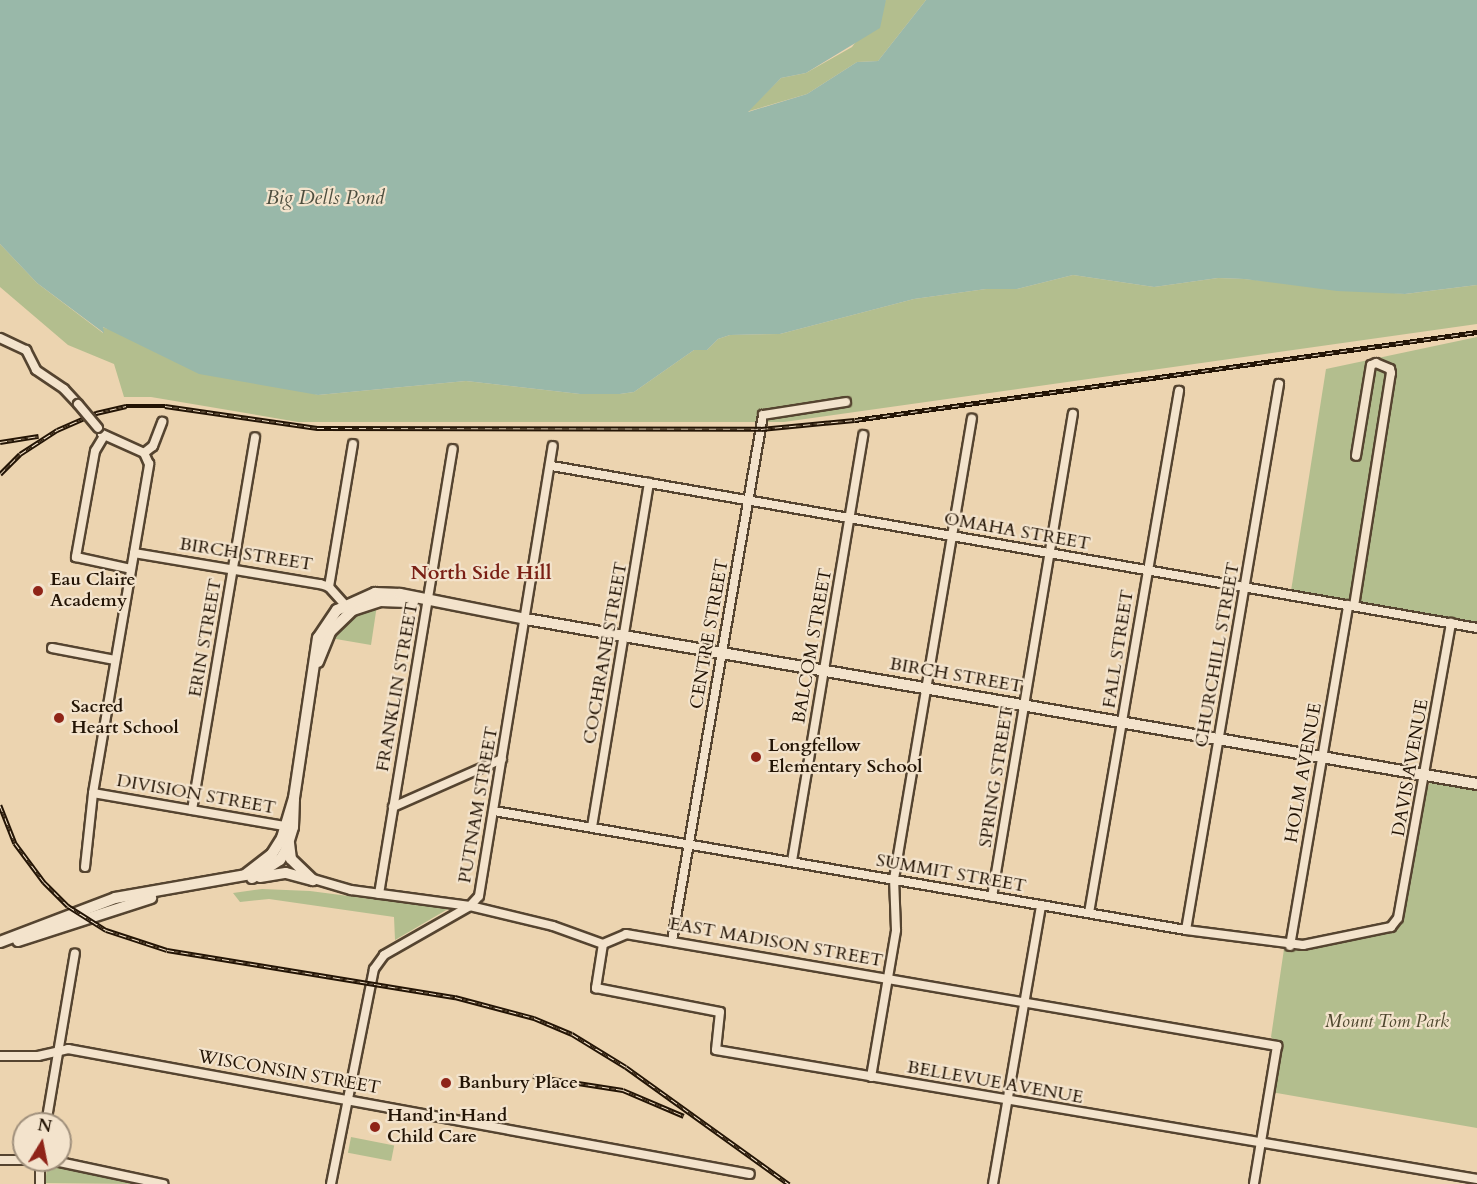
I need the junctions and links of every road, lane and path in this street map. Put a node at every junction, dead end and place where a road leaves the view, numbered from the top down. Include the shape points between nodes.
1 (0, 338) edge
2 (1279, 384) dead end
3 (1179, 391) dead end
4 (846, 402) dead end
5 (1073, 414) dead end
6 (972, 419) dead end
7 (162, 422) dead end
8 (863, 435) dead end
9 (104, 436) junction
10 (255, 437) dead end
11 (353, 444) dead end
12 (553, 446) dead end
13 (453, 449) dead end
14 (144, 453) junction
15 (1356, 456) dead end
16 (552, 466) junction
17 (649, 483) junction
18 (749, 500) junction
19 (850, 517) junction
20 (952, 536) junction
21 (134, 553) junction
22 (1050, 553) junction
23 (132, 568) junction
24 (232, 570) junction
25 (1147, 570) junction
26 (329, 587) junction
27 (1245, 587) junction
28 (428, 602) junction
29 (1351, 605) junction
30 (348, 608) junction
31 (526, 620) junction
32 (1451, 623) junction
33 (1477, 628) edge
34 (624, 635) junction
35 (52, 648) dead end
36 (723, 652) junction
37 (115, 660) junction
38 (824, 668) junction
39 (927, 688) junction
40 (1024, 705) junction
41 (1122, 722) junction
42 (1218, 738) junction
43 (1322, 756) junction
44 (502, 759) junction
45 (1424, 774) junction
46 (1477, 784) edge
47 (93, 793) junction
48 (393, 807) junction
49 (192, 810) junction
50 (494, 811) junction
51 (289, 827) junction
52 (592, 827) junction
53 (289, 840) junction
54 (689, 843) junction
55 (276, 857) junction
56 (792, 861) junction
57 (85, 867) dead end
58 (894, 879) junction
59 (248, 880) junction
60 (313, 880) junction
61 (379, 894) junction
62 (993, 897) junction
63 (1041, 905) junction
64 (470, 906) junction
65 (1089, 913) junction
66 (1398, 918) joint
67 (1186, 930) junction
68 (672, 941) junction
69 (0, 944) edge
70 (603, 944) junction
71 (1290, 946) junction
72 (75, 953) dead end
73 (888, 980) junction
74 (1024, 1003) junction
75 (59, 1052) junction
76 (0, 1056) edge
77 (871, 1077) junction
78 (347, 1099) junction
79 (1008, 1101) junction
80 (48, 1112) edge
81 (1261, 1142) junction
82 (72, 1165) edge
83 (750, 1174) dead end
84 (1477, 1179) edge
85 (163, 1184) edge
86 (331, 1184) edge
87 (993, 1184) edge
88 (1254, 1184) edge

1 - 9 street, bridge via 26,350 36,370 64,389
2 - 27 street, CHURCHILL STREET
3 - 25 street, FALL STREET
4 - 18 street, CENTRE STREET via 763,416
5 - 22 street, SPRING STREET
6 - 20 street
7 - 14 street via 153,446
8 - 19 street, BALCOM STREET
9 - 14 street
9 - 23 street via 94,450 76,557
10 - 24 street, ERIN STREET
11 - 26 street
12 - 16 street, PUTNAM STREET
13 - 28 street, FRANKLIN STREET
14 - 21 street via 148,465
15 - 29 street, HOLM AVENUE via 1371,364 1376,363 1391,373
16 - 17 street, OMAHA STREET
16 - 31 street, PUTNAM STREET
17 - 18 street, OMAHA STREET
17 - 34 street, COCHRANE STREET
18 - 19 street, OMAHA STREET
18 - 36 street, CENTRE STREET
19 - 20 street, OMAHA STREET
19 - 38 street, BALCOM STREET
20 - 22 street, OMAHA STREET
20 - 39 street
21 - 23 street
21 - 24 street, BIRCH STREET
22 - 25 street, OMAHA STREET
22 - 40 street, SPRING STREET
23 - 37 street
24 - 26 street, BIRCH STREET
24 - 49 street, ERIN STREET
25 - 27 street, OMAHA STREET
25 - 41 street, FALL STREET
26 - 30 street, BIRCH STREET
27 - 29 street, OMAHA STREET
27 - 42 street, CHURCHILL STREET
28 - 30 main road, BIRCH STREET via 380,602
28 - 31 main road, BIRCH STREET
28 - 48 street, FRANKLIN STREET
29 - 32 street, OMAHA STREET
29 - 43 street, HOLM AVENUE
30 - 51 main road via 330,632 316,665
31 - 34 main road, BIRCH STREET
31 - 44 street, PUTNAM STREET
32 - 33 street, OMAHA STREET
32 - 45 street, DAVIS AVENUE
34 - 36 main road, BIRCH STREET
34 - 52 street, COCHRANE STREET
35 - 37 street
36 - 38 main road, BIRCH STREET
36 - 54 street, CENTRE STREET
37 - 47 street
38 - 39 main road, BIRCH STREET
38 - 56 street, BALCOM STREET
39 - 40 main road, BIRCH STREET
39 - 58 street
40 - 41 main road, BIRCH STREET
40 - 62 street, SPRING STREET
41 - 42 main road, BIRCH STREET
41 - 65 street, FALL STREET
42 - 43 main road, BIRCH STREET
42 - 67 street, CHURCHILL STREET
43 - 45 main road, BIRCH STREET
43 - 71 street, HOLM AVENUE
44 - 48 street
44 - 50 street, PUTNAM STREET
45 - 46 main road, BIRCH STREET
45 - 66 street, DAVIS AVENUE
47 - 49 street, DIVISION STREET
47 - 57 street
48 - 61 street, FRANKLIN STREET
49 - 51 street, DIVISION STREET
50 - 52 street, SUMMIT STREET
50 - 64 street, PUTNAM STREET via 479,896
51 - 53 main road
51 - 55 main road
52 - 54 street, SUMMIT STREET
53 - 55 main road
53 - 60 main road via 291,859
54 - 56 street, SUMMIT STREET
54 - 68 street, CENTRE STREET
55 - 59 main road
55 - 60 street
55 - 69 main road via 245,875 115,898
56 - 58 street, SUMMIT STREET
58 - 62 street, SUMMIT STREET
58 - 73 street via 896,930
59 - 60 main road via 280,873
59 - 69 main road via 134,902
60 - 61 street
61 - 64 street
62 - 63 street, SUMMIT STREET
63 - 65 street, SUMMIT STREET
63 - 74 street
64 - 70 street via 553,926
64 - 78 street, PUTNAM STREET via 378,961 369,984
65 - 67 street, SUMMIT STREET
66 - 71 street, SUMMIT STREET via 1391,927
67 - 71 street, SUMMIT STREET
68 - 70 street, EAST MADISON STREET via 626,934
68 - 73 street, EAST MADISON STREET
70 - 77 street, BELLEVUE AVENUE via 596,988 720,1011 716,1050
72 - 75 street
73 - 74 street, EAST MADISON STREET
73 - 77 street
74 - 79 street
74 - 81 street, EAST MADISON STREET via 1276,1046
75 - 76 street, WISCONSIN STREET
75 - 78 street, WISCONSIN STREET via 68,1049
75 - 80 street
77 - 79 street, BELLEVUE AVENUE
78 - 83 street, WISCONSIN STREET
78 - 86 street, PUTNAM STREET
79 - 81 street, BELLEVUE AVENUE
79 - 87 street
81 - 84 street, BELLEVUE AVENUE
81 - 88 street
82 - 85 street

